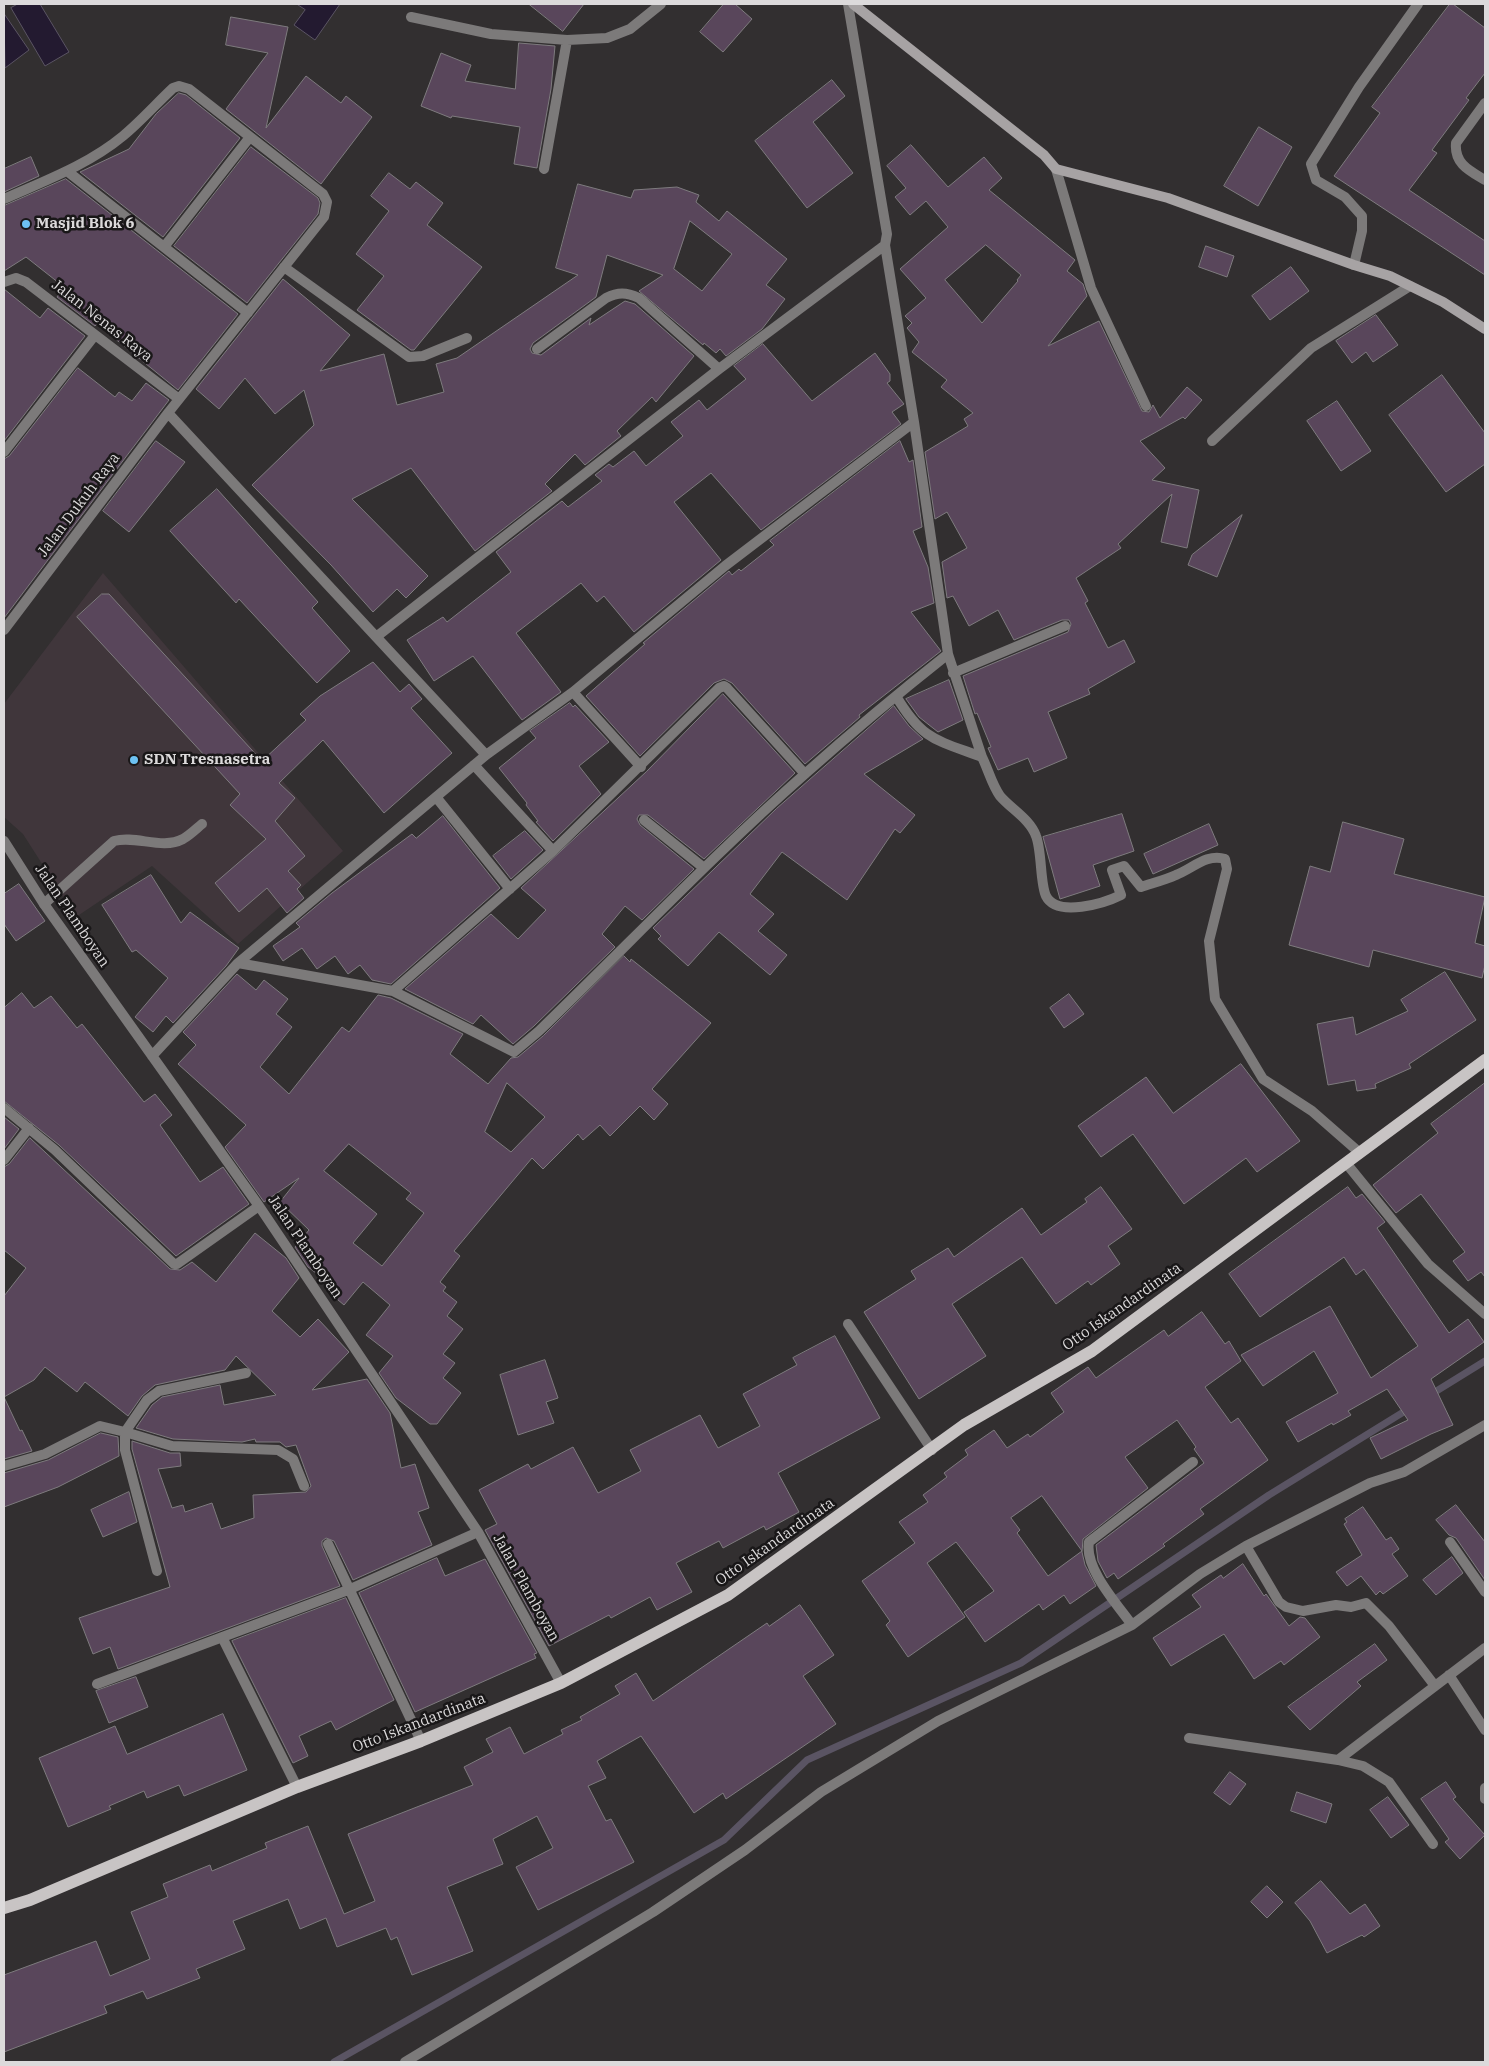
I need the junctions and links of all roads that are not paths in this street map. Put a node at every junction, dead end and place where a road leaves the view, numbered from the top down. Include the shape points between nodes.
1 (661, 4) edge
2 (848, 4) edge
3 (853, 4) edge
4 (1418, 4) edge
5 (411, 17) dead end
6 (567, 40) junction
7 (1485, 103) edge
8 (250, 137) junction
9 (544, 169) dead end
10 (1056, 169) junction
11 (67, 171) junction
12 (1485, 180) edge
13 (4, 199) edge
14 (885, 244) junction
15 (164, 247) junction
16 (1354, 265) junction
17 (284, 266) junction
18 (4, 282) edge
19 (1410, 286) junction
20 (248, 313) junction
21 (1485, 329) edge
22 (95, 335) junction
23 (468, 338) dead end
24 (537, 349) dead end
25 (719, 369) junction
26 (179, 399) junction
27 (1146, 406) dead end
28 (168, 413) junction
29 (914, 422) junction
30 (1212, 441) dead end
31 (4, 452) edge
32 (1065, 626) dead end
33 (4, 630) edge
34 (376, 637) junction
35 (948, 654) junction
36 (953, 673) junction
37 (573, 692) junction
38 (896, 696) junction
39 (486, 755) junction
40 (982, 757) junction
41 (474, 765) junction
42 (640, 767) junction
43 (804, 774) junction
44 (436, 797) junction
45 (644, 820) dead end
46 (202, 824) dead end
47 (4, 841) edge
48 (553, 851) junction
49 (704, 868) junction
50 (510, 889) junction
51 (44, 904) junction
52 (238, 963) junction
53 (393, 991) junction
54 (152, 1056) junction
55 (1485, 1060) edge
56 (4, 1108) edge
57 (29, 1128) junction
58 (1360, 1153) junction
59 (4, 1160) edge
60 (1346, 1163) junction
61 (259, 1206) junction
62 (1485, 1314) edge
63 (848, 1324) dead end
64 (246, 1373) dead end
65 (1485, 1425) edge
66 (126, 1432) junction
67 (932, 1450) junction
68 (1193, 1462) dead end
69 (4, 1466) edge
70 (304, 1486) dead end
71 (478, 1532) junction
72 (1450, 1542) dead end
73 (328, 1544) dead end
74 (1246, 1546) junction
75 (157, 1571) dead end
76 (348, 1590) junction
77 (1485, 1592) edge
78 (1132, 1625) junction
79 (222, 1638) junction
80 (1485, 1648) edge
81 (1449, 1675) junction
82 (561, 1683) junction
83 (97, 1684) dead end
84 (1435, 1686) junction
85 (1485, 1730) edge
86 (1189, 1738) dead end
87 (420, 1741) junction
88 (1338, 1760) junction
89 (296, 1787) junction
90 (1485, 1788) edge
91 (1485, 1799) edge
92 (1433, 1844) dead end
93 (4, 1908) edge
94 (405, 2062) edge

1 - 6 street via 619,35
2 - 14 street via 887,234
3 - 10 street via 1044,155
4 - 16 street via 1359,87 1311,164 1316,180 1345,197 1362,216
5 - 6 street via 474,32
6 - 9 street
7 - 12 street via 1456,144 1460,163
8 - 11 street via 189,89 178,86 123,136
8 - 15 street
8 - 17 street, Jalan Dukuh Raya via 323,194 327,202 324,217
10 - 16 street via 1168,198
10 - 27 street via 1091,288
11 - 13 street
11 - 15 street
14 - 25 street
14 - 29 street
15 - 20 street
16 - 19 street
17 - 20 street, Jalan Dukuh Raya
17 - 23 street via 409,357 424,356
18 - 22 street, Jalan Nenas Raya via 16,278 26,282
19 - 21 street via 1443,302
19 - 30 street via 1311,348
20 - 26 street, Jalan Dukuh Raya
22 - 26 street, Jalan Nenas Raya
22 - 31 street
24 - 25 street via 606,298 616,293 628,293 639,298
25 - 34 street
26 - 28 street, Jalan Dukuh Raya
28 - 33 street, Jalan Dukuh Raya
28 - 34 street
29 - 35 street
29 - 37 street via 725,566
32 - 36 street
34 - 39 street
35 - 36 street
35 - 38 street
36 - 40 street
37 - 39 street
37 - 42 street
38 - 40 street via 911,720 930,737
38 - 43 street
39 - 41 street
40 - 58 street via 1000,795 1036,836 1046,896 1054,904 1065,908 1112,900 1121,895 1112,870 1124,866 1141,887 1179,874 1197,863 1218,857 1225,859 1227,869 1209,941 1215,999 1263,1079 1312,1111
41 - 44 street
41 - 48 street
42 - 43 street via 724,686
42 - 48 street
43 - 49 street
44 - 50 street
44 - 52 street
45 - 49 street
46 - 51 street via 176,842 157,843 126,838 114,841
47 - 51 street, Jalan Plamboyan
48 - 50 street
49 - 53 street via 514,1052
50 - 53 street
51 - 54 street, Jalan Plamboyan
52 - 53 street
52 - 54 street
54 - 61 street, Jalan Plamboyan
55 - 58 main road, Otto Iskandardinata
56 - 57 street
57 - 59 street
57 - 61 street via 174,1264
58 - 60 main road, Otto Iskandardinata
60 - 62 street via 1433,1270
60 - 67 main road, Otto Iskandardinata via 1092,1351 964,1425
61 - 71 street, Jalan Plamboyan
63 - 67 street
64 - 66 street via 159,1391 148,1400
65 - 74 street via 1404,1472 1370,1483
66 - 69 street via 100,1426 45,1454
66 - 70 street via 172,1446 278,1450 292,1459
66 - 75 street via 125,1450
67 - 82 main road, Otto Iskandardinata via 728,1595
68 - 78 street via 1089,1542 1092,1567
71 - 76 street
71 - 82 street, Jalan Plamboyan
72 - 77 street
73 - 76 street
74 - 78 street via 1200,1574
74 - 84 street via 1279,1602 1286,1607 1303,1611 1336,1604 1351,1607 1366,1603 1389,1626
76 - 79 street
76 - 87 street
78 - 94 street via 938,1721 821,1792 745,1850 653,1912
79 - 83 street
79 - 89 street
80 - 81 street
81 - 84 street
81 - 85 street
82 - 87 main road, Otto Iskandardinata
84 - 88 street
86 - 88 street
87 - 89 main road, Otto Iskandardinata
88 - 92 street via 1363,1766 1389,1782
89 - 93 main road, Otto Iskandardinata via 30,1900
90 - 91 street

